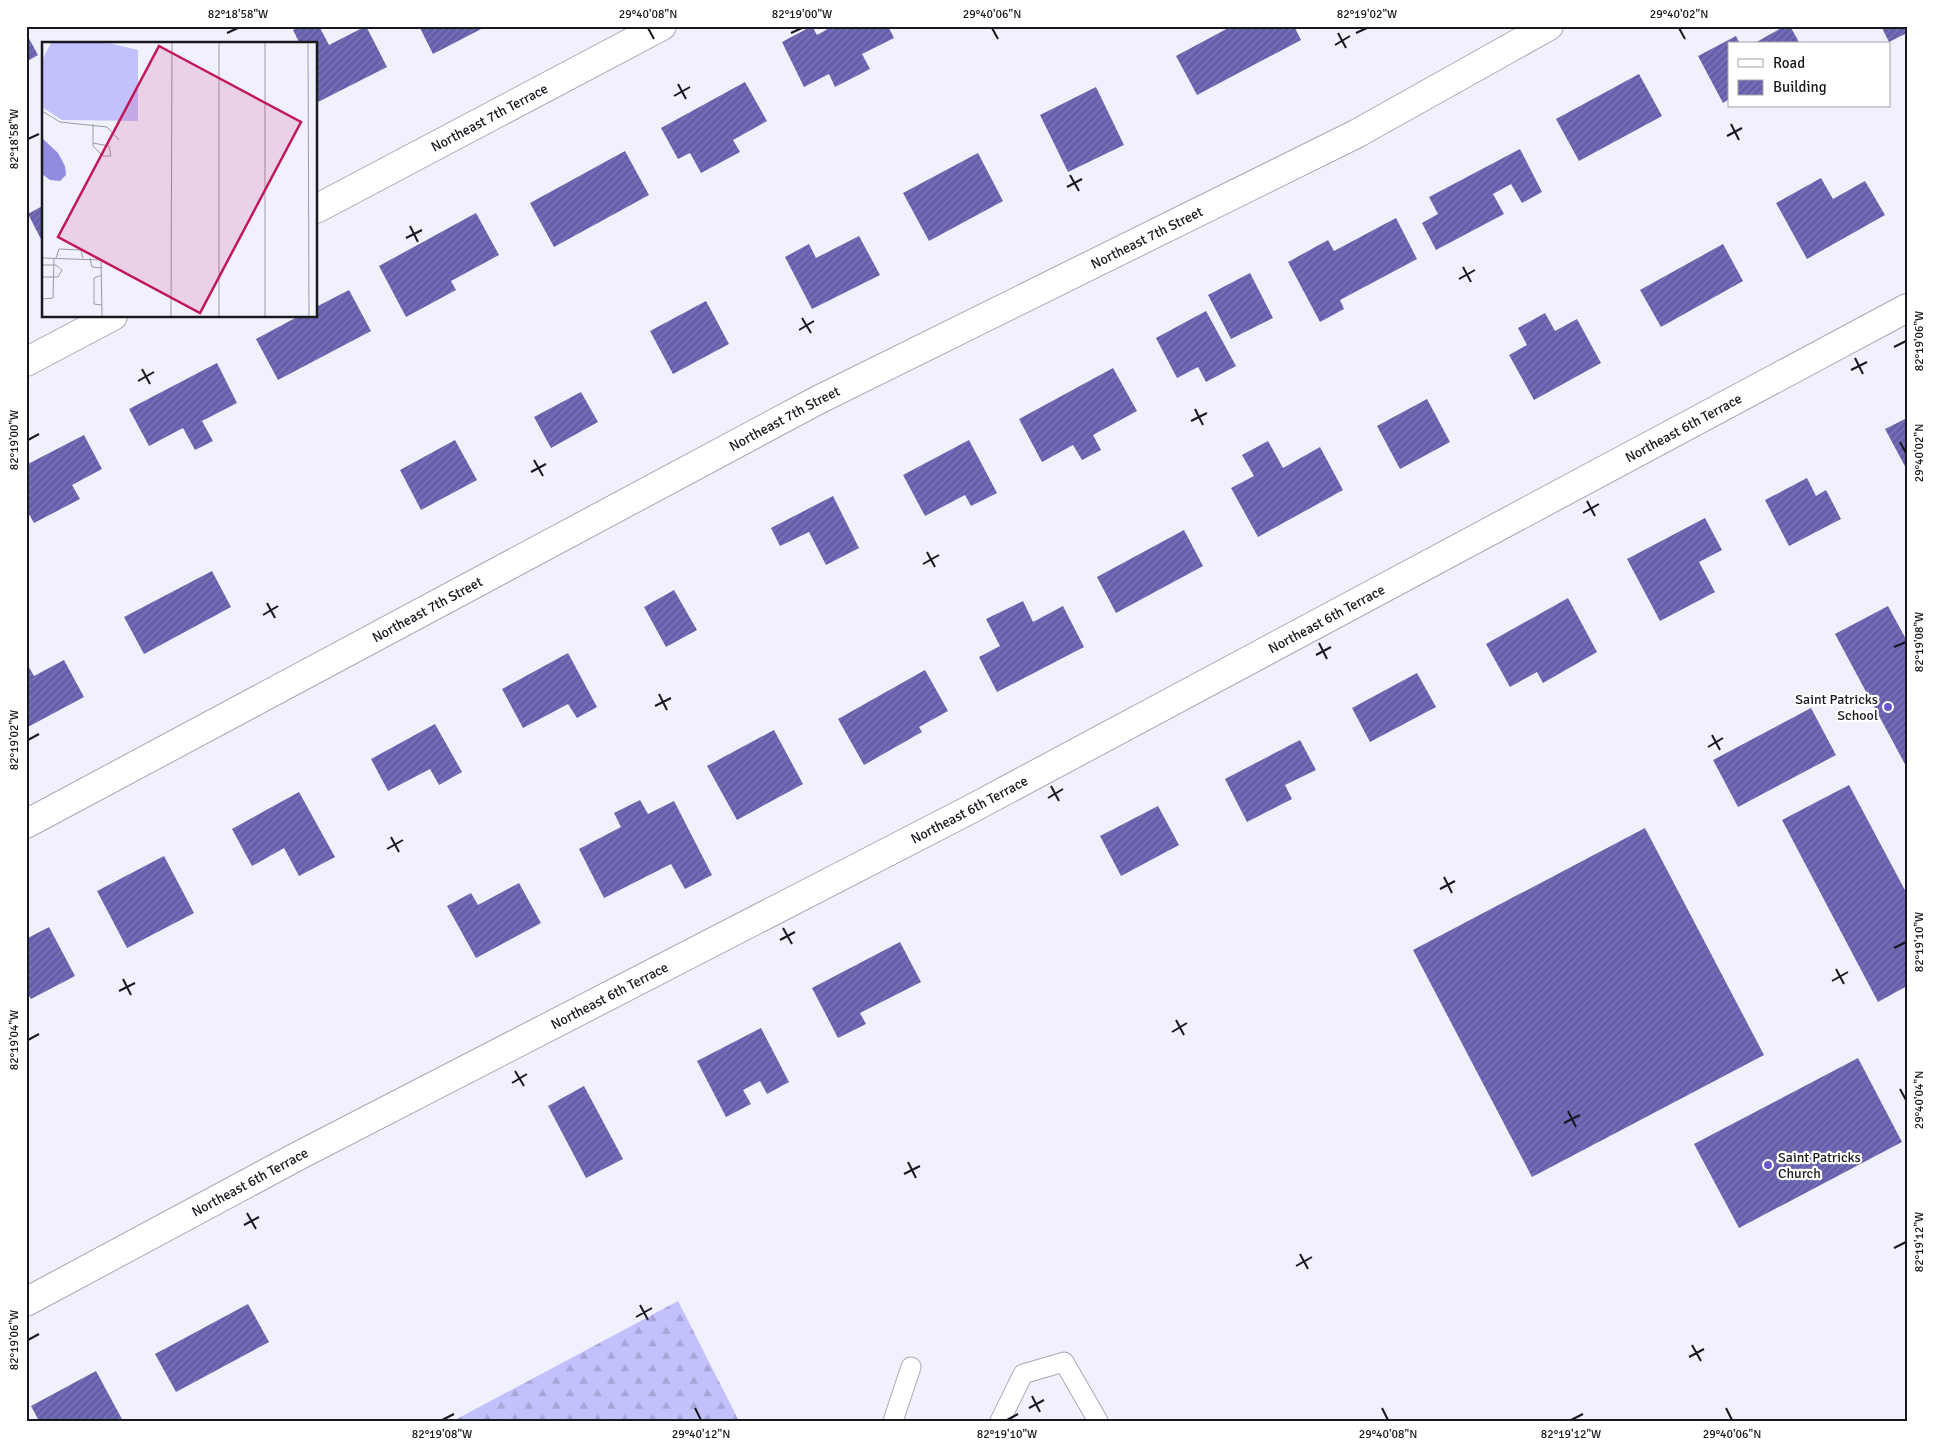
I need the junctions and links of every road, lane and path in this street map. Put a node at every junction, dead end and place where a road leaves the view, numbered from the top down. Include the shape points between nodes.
1 (662, 26) edge
2 (1549, 26) edge
3 (318, 208) edge
4 (1907, 308) edge
5 (109, 318) edge
6 (26, 362) edge
7 (26, 824) edge
8 (26, 1302) edge
9 (911, 1367) dead end
10 (892, 1421) edge
11 (1000, 1421) edge
12 (1098, 1421) edge

1 - 3 street, Northeast 7th Terrace
2 - 7 street, Northeast 7th Street via 1356,134 818,400
4 - 8 street, Northeast 6th Terrace via 988,799 307,1151
5 - 6 street
9 - 10 lane
11 - 12 lane via 1023,1374 1064,1362

